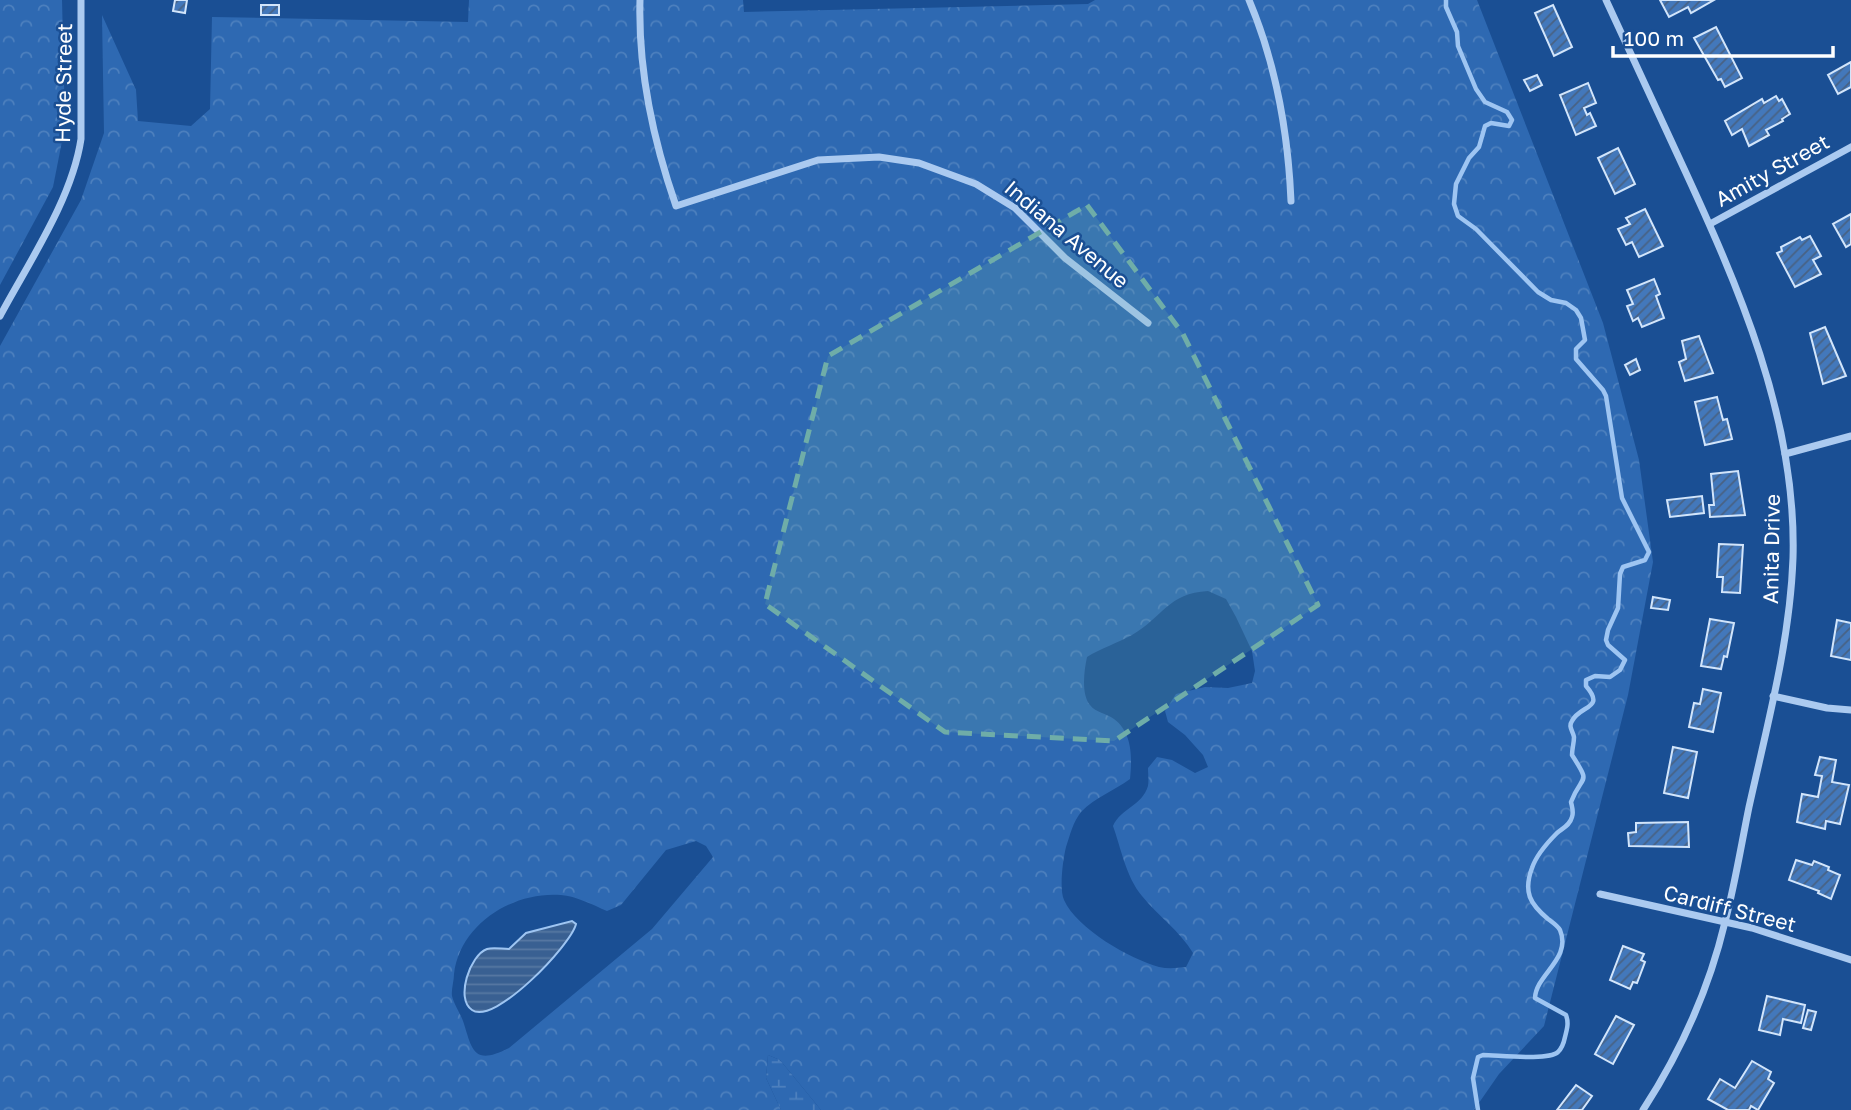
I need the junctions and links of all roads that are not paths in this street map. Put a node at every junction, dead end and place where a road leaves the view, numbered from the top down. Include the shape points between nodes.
1 (81, 0) edge
2 (640, 0) edge
3 (1249, 0) edge
4 (1606, 0) edge
5 (1851, 147) edge
6 (1291, 201) dead end
7 (1710, 224) junction
8 (0, 316) edge
9 (1148, 323) dead end
10 (1851, 436) edge
11 (1785, 454) junction
12 (1773, 696) junction
13 (1851, 710) edge
14 (1600, 894) dead end
15 (1725, 922) junction
16 (1851, 960) edge
17 (1643, 1110) edge

1 - 8 street, Hyde Street via 78,161 67,191
2 - 9 street, Indiana Avenue via 641,58 650,118 676,206 818,160 879,157 919,163 976,184 1015,208 1065,258
3 - 6 street via 1279,93
4 - 7 street, Anita Drive
5 - 7 street, Amity Street
7 - 11 street, Anita Drive via 1755,344
10 - 11 street
11 - 12 street, Anita Drive via 1793,517 1792,570
12 - 13 street
12 - 15 street, Anita Drive
14 - 15 street, Cardiff Street
15 - 16 street, Cardiff Street
15 - 17 street, Anita Drive via 1688,1028

